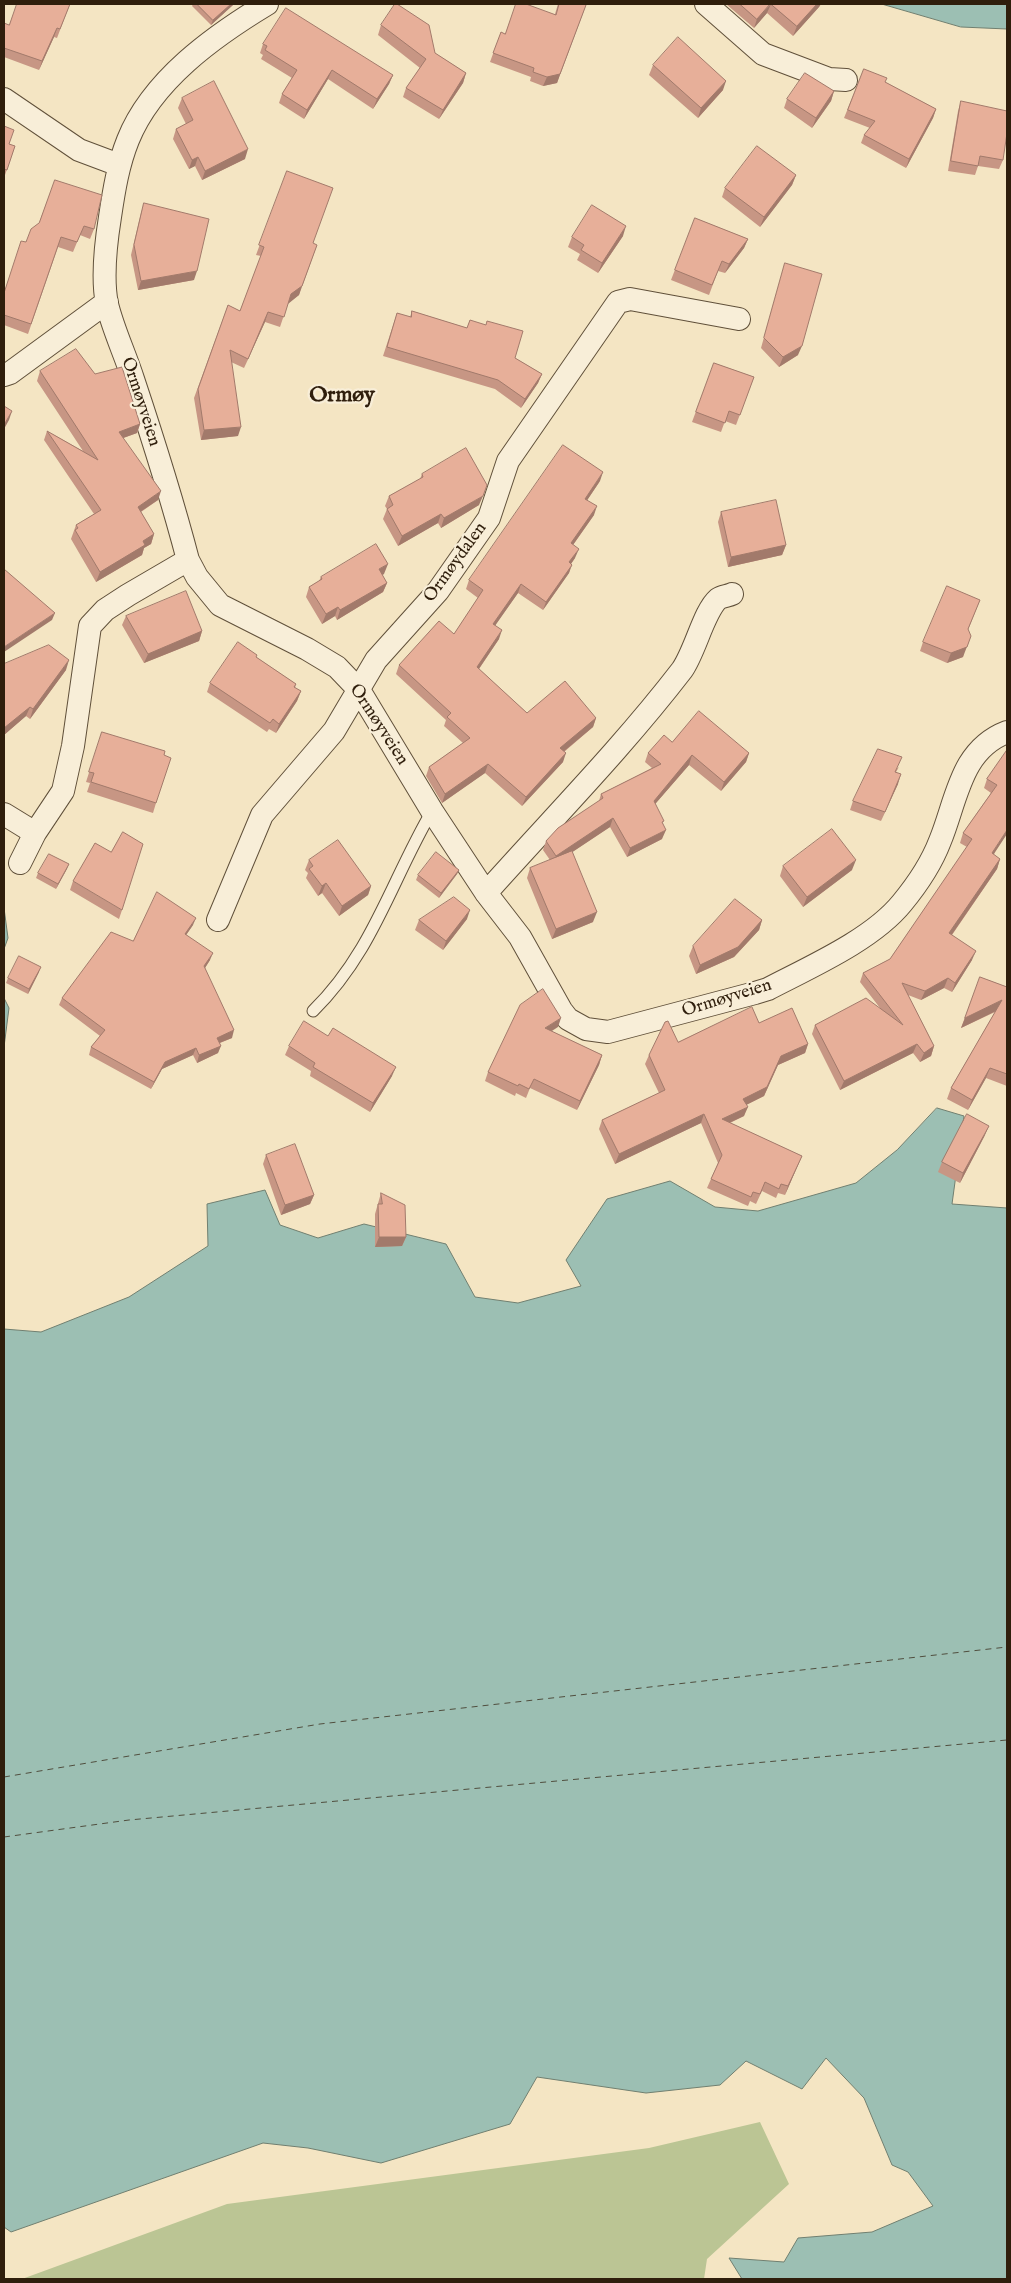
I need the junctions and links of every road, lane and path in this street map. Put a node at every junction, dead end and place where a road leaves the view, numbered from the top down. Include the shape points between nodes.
1 (267, 4) edge
2 (706, 4) edge
3 (846, 80) dead end
4 (4, 99) edge
5 (119, 165) junction
6 (107, 302) junction
7 (739, 319) dead end
8 (4, 375) edge
9 (188, 560) junction
10 (732, 594) dead end
11 (358, 690) junction
12 (1007, 732) edge
13 (432, 811) junction
14 (4, 814) edge
15 (35, 834) junction
16 (20, 863) dead end
17 (486, 893) junction
18 (218, 920) dead end
19 (313, 1011) dead end

1 - 5 street, Ormøyveien via 208,44 167,82 139,120
2 - 3 street via 763,54 829,80
4 - 5 street via 79,150
5 - 6 street, Ormøyveien via 106,241
6 - 8 street
6 - 9 street, Ormøyveien via 153,440
7 - 11 street, Ormøydalen via 638,300 618,302 508,461 489,518 438,591 376,660
9 - 11 street, Ormøyveien via 197,577 220,605 315,654 336,667
9 - 15 street via 105,610 90,626 73,746 63,791
10 - 17 street via 719,598 712,606 687,663 669,686 601,767
11 - 13 street, Ormøyveien
11 - 18 street, Ormøydalen via 334,731 262,815
12 - 17 street, Ormøyveien via 985,744 967,766 940,842 892,915 868,934 768,989 623,1030 586,1029 561,1010 520,937
13 - 17 street, Ormøyveien
13 - 19 lane via 374,931 336,989
14 - 15 street
15 - 16 street

